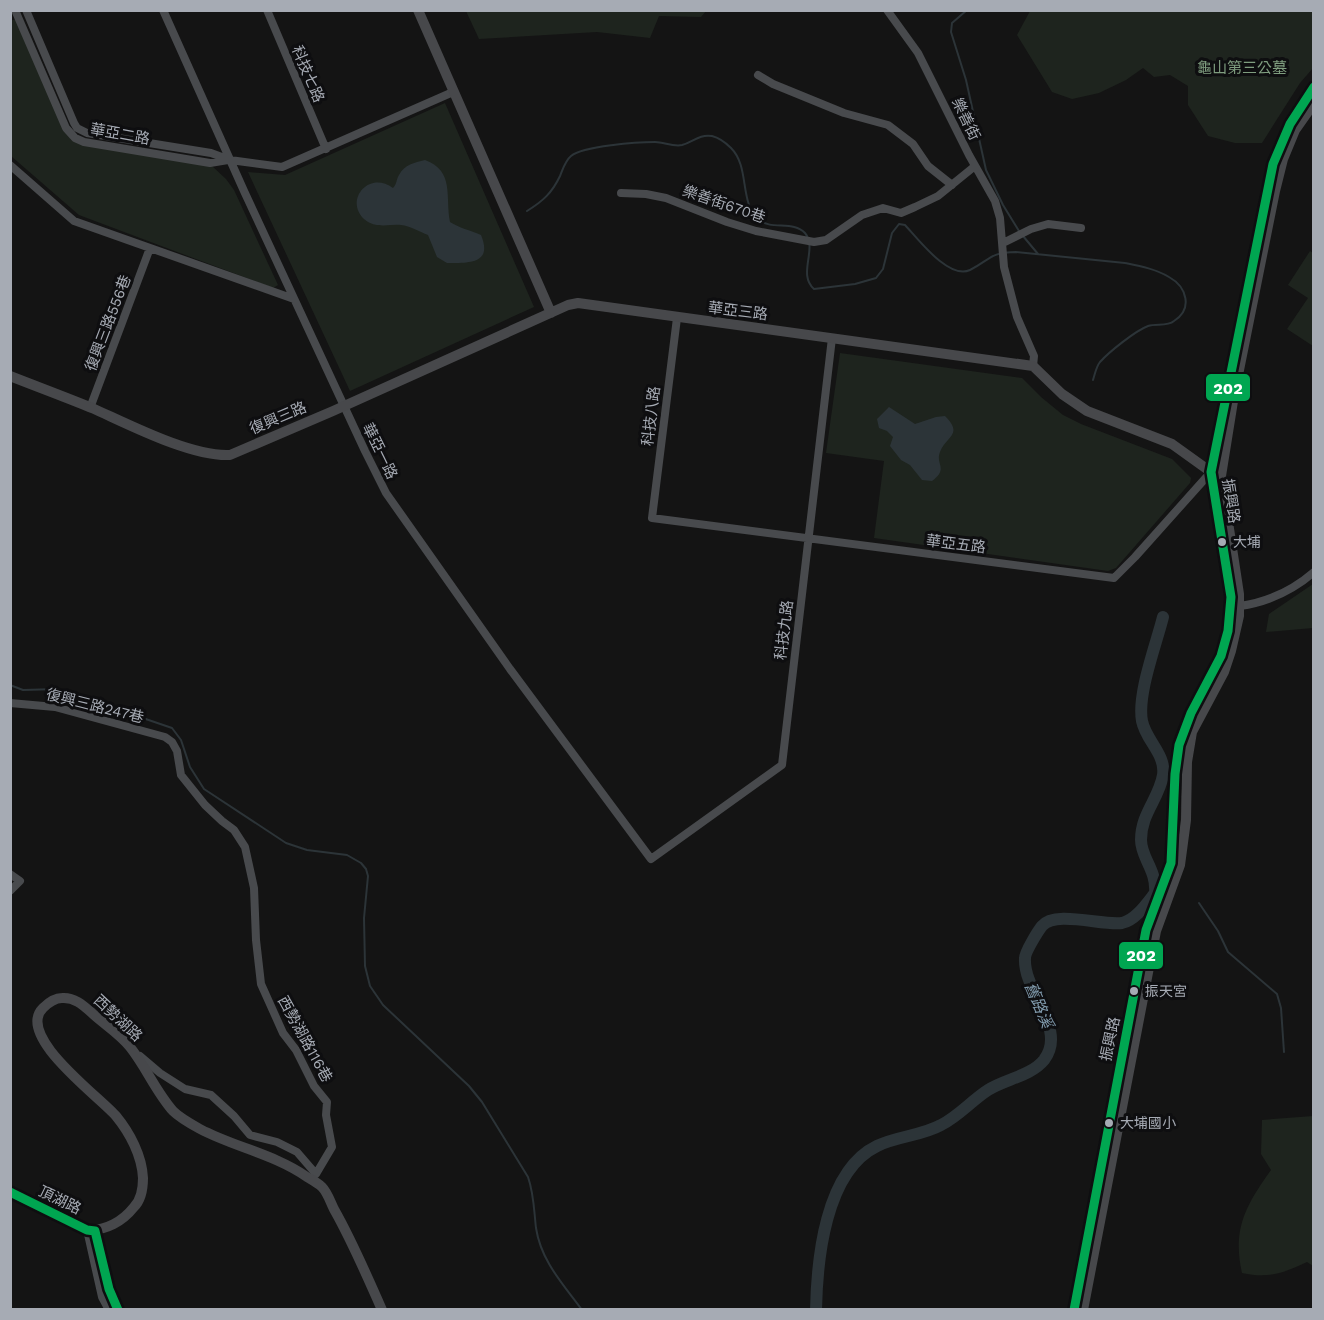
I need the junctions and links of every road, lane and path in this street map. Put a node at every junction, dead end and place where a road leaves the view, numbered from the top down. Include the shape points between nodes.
1 (26, 10) edge
2 (163, 10) edge
3 (267, 10) edge
4 (418, 10) edge
5 (887, 10) edge
6 (14, 11) edge
7 (758, 75) dead end
8 (1314, 86) edge
9 (453, 92) junction
10 (1314, 103) edge
11 (326, 149) junction
12 (230, 160) junction
13 (10, 165) edge
14 (975, 166) junction
15 (952, 185) junction
16 (621, 193) dead end
17 (1081, 228) dead end
18 (1003, 245) junction
19 (150, 248) junction
20 (294, 299) junction
21 (551, 313) junction
22 (677, 318) junction
23 (832, 338) junction
24 (1033, 366) junction
25 (10, 376) edge
26 (344, 406) junction
27 (90, 408) junction
28 (1216, 474) junction
29 (652, 518) joint
30 (808, 540) junction
31 (1314, 572) edge
32 (1235, 606) junction
33 (10, 703) edge
34 (172, 742) joint
35 (651, 859) joint
36 (10, 874) edge
37 (10, 891) edge
38 (129, 1047) junction
39 (1108, 1154) junction
40 (10, 1192) edge
41 (91, 1231) junction
42 (109, 1310) edge
43 (118, 1310) edge
44 (382, 1310) edge
45 (1074, 1310) edge
46 (1083, 1310) edge

1 - 12 street, 華亞二路 via 74,123 81,131 211,153
2 - 12 street, 華亞一路
3 - 11 street, 科技七路
4 - 9 street
5 - 14 street, 樂善街 via 918,53
6 - 12 street, 華亞二路 via 66,128 75,138 210,163
7 - 15 street via 844,113 888,125 913,144 928,166
8 - 28 street, 振興路 via 1282,138 1270,176
9 - 11 street, 華亞二路
9 - 21 street
10 - 28 street, 振興路 via 1295,130 1283,159
11 - 12 street, 華亞二路 via 282,167
12 - 20 street, 華亞一路
13 - 19 street via 74,221
14 - 15 street, 樂善街670巷
14 - 18 street, 樂善街 via 995,201
15 - 16 street, 樂善街670巷 via 901,213 883,208 862,215 826,240 814,242 756,231 666,198
17 - 18 street via 1048,224
18 - 24 street, 樂善街 via 1004,267 1017,317 1034,356
19 - 20 street
19 - 27 street, 復興三路556巷
20 - 26 street, 華亞一路
21 - 22 street, 華亞三路 via 578,303
21 - 26 street, 復興三路
22 - 23 street, 華亞三路
22 - 29 street, 科技八路
23 - 24 street, 華亞三路
23 - 30 street, 科技九路
24 - 28 street via 1087,411 1172,444
25 - 27 street, 復興三路
26 - 27 street, 復興三路 via 230,455 219,456 142,431
26 - 35 street, 華亞一路 via 386,493
28 - 30 street, 華亞五路 via 1114,578
28 - 32 street, 振興路
29 - 30 street, 華亞五路
30 - 35 street, 科技九路 via 782,765
31 - 32 street via 1283,593 1259,603
32 - 39 street, 振興路 via 1234,642 1224,672 1192,732 1180,865 1156,931
33 - 34 street, 復興三路247巷 via 54,707
34 - 38 street, 西勢湖路116巷 via 181,775 204,805 234,830 246,847 254,888 261,984 283,1033 327,1102 332,1147 316,1174 297,1152 277,1142 250,1136 211,1095 186,1089
36 - 37 street via 20,881
38 - 41 street, 西勢湖路 via 78,1001 54,999 37,1015 42,1038 54,1056 117,1117 140,1160 143,1180 139,1202 116,1223
38 - 44 street, 西勢湖路 via 174,1112 212,1135 274,1158 322,1187
39 - 45 street, 振興路
39 - 46 street, 振興路
40 - 41 street, 頂湖路
41 - 42 street, 頂湖路 via 102,1297
41 - 43 street

